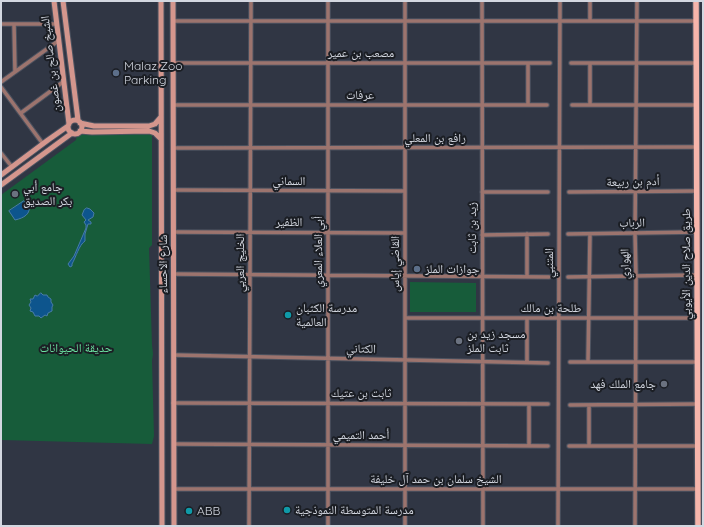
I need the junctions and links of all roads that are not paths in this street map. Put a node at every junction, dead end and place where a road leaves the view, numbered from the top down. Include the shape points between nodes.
1 (54, 1) edge
2 (63, 1) edge
3 (161, 1) edge
4 (173, 1) edge
5 (251, 1) edge
6 (328, 1) edge
7 (404, 1) edge
8 (482, 1) edge
9 (560, 1) edge
10 (590, 1) edge
11 (637, 1) edge
12 (696, 1) edge
13 (65, 14) junction
14 (56, 15) junction
15 (173, 21) junction
16 (251, 21) junction
17 (328, 21) junction
18 (404, 21) junction
19 (482, 21) junction
20 (560, 21) junction
21 (590, 21) junction
22 (637, 21) junction
23 (696, 21) junction
24 (66, 23) junction
25 (1, 24) edge
26 (14, 24) junction
27 (57, 25) junction
28 (58, 41) junction
29 (173, 63) junction
30 (251, 63) junction
31 (328, 63) junction
32 (405, 63) junction
33 (482, 63) junction
34 (528, 63) junction
35 (550, 63) dead end
36 (571, 63) dead end
37 (590, 63) junction
38 (697, 63) junction
39 (637, 64) junction
40 (15, 72) junction
41 (1, 82) edge
42 (63, 82) junction
43 (1, 87) edge
44 (173, 105) junction
45 (251, 105) junction
46 (328, 105) junction
47 (405, 105) junction
48 (482, 105) junction
49 (528, 105) junction
50 (547, 105) dead end
51 (572, 105) dead end
52 (590, 105) junction
53 (636, 105) junction
54 (697, 105) junction
55 (20, 113) junction
56 (161, 114) junction
57 (79, 122) junction
58 (69, 125) junction
59 (149, 129) junction
60 (80, 131) junction
61 (72, 133) junction
62 (161, 138) junction
63 (43, 144) junction
64 (173, 148) junction
65 (251, 148) junction
66 (328, 148) junction
67 (405, 148) junction
68 (482, 148) junction
69 (559, 148) junction
70 (636, 148) junction
71 (697, 148) junction
72 (1, 153) edge
73 (12, 167) junction
74 (1, 175) edge
75 (1, 185) edge
76 (173, 190) junction
77 (250, 190) junction
78 (328, 191) junction
79 (405, 191) junction
80 (697, 191) junction
81 (482, 192) junction
82 (548, 192) dead end
83 (569, 192) dead end
84 (636, 192) junction
85 (173, 232) junction
86 (250, 232) junction
87 (697, 232) junction
88 (328, 233) junction
89 (405, 233) junction
90 (635, 233) junction
91 (482, 234) junction
92 (527, 234) junction
93 (548, 234) dead end
94 (568, 234) dead end
95 (590, 234) junction
96 (173, 274) junction
97 (250, 275) junction
98 (697, 275) junction
99 (328, 276) junction
100 (405, 276) junction
101 (589, 276) junction
102 (636, 276) junction
103 (482, 277) junction
104 (527, 277) junction
105 (549, 277) dead end
106 (568, 277) dead end
107 (405, 318) junction
108 (482, 318) junction
109 (528, 318) junction
110 (559, 318) junction
111 (589, 318) junction
112 (636, 318) junction
113 (697, 318) junction
114 (174, 355) junction
115 (250, 357) junction
116 (328, 358) junction
117 (405, 360) junction
118 (482, 361) junction
119 (527, 362) junction
120 (570, 362) dead end
121 (588, 362) junction
122 (697, 362) junction
123 (548, 363) dead end
124 (636, 363) junction
125 (174, 403) junction
126 (249, 403) junction
127 (328, 403) junction
128 (405, 403) junction
129 (482, 404) junction
130 (529, 404) junction
131 (548, 404) dead end
132 (698, 404) junction
133 (570, 405) dead end
134 (589, 405) junction
135 (636, 405) junction
136 (174, 444) junction
137 (249, 445) junction
138 (328, 445) junction
139 (405, 445) junction
140 (482, 446) junction
141 (529, 446) junction
142 (548, 446) dead end
143 (569, 446) dead end
144 (589, 446) junction
145 (635, 446) junction
146 (698, 446) junction
147 (174, 489) junction
148 (249, 489) junction
149 (328, 489) junction
150 (405, 489) junction
151 (482, 489) junction
152 (558, 490) junction
153 (635, 490) junction
154 (698, 490) junction
155 (162, 526) edge
156 (174, 526) edge
157 (249, 526) edge
158 (328, 526) edge
159 (405, 526) edge
160 (483, 526) edge
161 (558, 526) edge
162 (635, 526) edge
163 (698, 526) edge

1 - 14 main road, الشيخ صالح بن غصون
2 - 13 main road, الشيخ صالح بن غصون
3 - 56 main road, شارع الاحساء
4 - 15 main road, شارع الاحساء
5 - 16 street, الخليج العربي
6 - 17 street, أبي العلاء المعري
7 - 18 street, القاضي إياس
8 - 19 street, زيد بن ثابت
9 - 20 street, المتنبي
10 - 21 street
11 - 22 street, الهواري
12 - 23 main road, طريق صلاح الدين الأيوبي
13 - 14 main road via 61,19
13 - 24 main road, الشيخ صالح بن غصون
14 - 27 main road, الشيخ صالح بن غصون
15 - 16 street
15 - 29 main road, شارع الاحساء
16 - 17 street
16 - 30 street, الخليج العربي
17 - 18 street
17 - 31 street, أبي العلاء المعري
18 - 19 street
18 - 32 street, القاضي إياس
19 - 20 street
19 - 33 street, زيد بن ثابت
20 - 21 street
20 - 69 street, المتنبي
21 - 22 street
22 - 23 street
22 - 39 street, الهواري
23 - 38 main road, طريق صلاح الدين الأيوبي
24 - 27 main road via 60,21
24 - 57 main road, الشيخ صالح بن غصون
25 - 26 street
26 - 27 street
26 - 40 street
27 - 28 main road, الشيخ صالح بن غصون
28 - 40 street
28 - 42 main road, الشيخ صالح بن غصون
29 - 30 street, مصعب بن عمير
29 - 44 main road, شارع الاحساء
30 - 31 street, مصعب بن عمير
30 - 45 street, الخليج العربي
31 - 32 street, مصعب بن عمير
31 - 46 street, أبي العلاء المعري
32 - 33 street, مصعب بن عمير
32 - 47 street, القاضي إياس
33 - 34 street, مصعب بن عمير
33 - 48 street, زيد بن ثابت
34 - 35 street, مصعب بن عمير
34 - 49 street
36 - 37 street
37 - 39 street
37 - 52 street
38 - 39 street
38 - 54 main road, طريق صلاح الدين الأيوبي
39 - 53 street, الهواري
40 - 41 street
42 - 55 street
42 - 58 main road, الشيخ صالح بن غصون
43 - 55 street
44 - 45 street, عرفات
44 - 64 main road, شارع الاحساء
45 - 46 street, عرفات
45 - 65 street, الخليج العربي
46 - 47 street, عرفات
46 - 66 street, أبي العلاء المعري
47 - 48 street, عرفات
47 - 67 street, القاضي إياس
48 - 49 street, عرفات
48 - 68 street, زيد بن ثابت
49 - 50 street, عرفات
51 - 52 street
52 - 53 street
53 - 54 street
53 - 70 street, الهواري
54 - 71 main road, طريق صلاح الدين الأيوبي
55 - 63 street
56 - 59 main road
56 - 62 main road, شارع الاحساء
57 - 58 main road via 74,120
57 - 59 main road via 94,126
57 - 60 main road via 82,128
58 - 61 main road
58 - 63 main road
59 - 60 main road
59 - 62 main road
60 - 61 main road
61 - 75 main road
62 - 155 main road, شارع الاحساء
63 - 73 main road
64 - 65 street, رافع بن المعلي
64 - 76 main road, شارع الاحساء
65 - 66 street, رافع بن المعلي
65 - 77 street, الخليج العربي
66 - 67 street, رافع بن المعلي
66 - 78 street, أبي العلاء المعري
67 - 68 street, رافع بن المعلي
67 - 79 street, القاضي إياس
68 - 69 street, رافع بن المعلي
68 - 81 street, زيد بن ثابت
69 - 70 street, رافع بن المعلي
69 - 110 street, المتنبي
70 - 71 street, رافع بن المعلي
70 - 84 street, الهواري
71 - 80 main road, طريق صلاح الدين الأيوبي
72 - 73 street
73 - 74 main road
76 - 77 street, السماني
76 - 85 main road, شارع الاحساء
77 - 78 street, السماني
77 - 86 street, الخليج العربي
78 - 79 street, السماني
78 - 88 street, أبي العلاء المعري
79 - 89 street, القاضي إياس
80 - 84 street, أدم بن ربيعة
80 - 87 main road, طريق صلاح الدين الأيوبي
81 - 82 street
81 - 91 street, زيد بن ثابت
83 - 84 street, أدم بن ربيعة
84 - 90 street, الهواري
85 - 86 street, الظفير
85 - 96 main road, شارع الاحساء
86 - 88 street, الظفير
86 - 97 street, الخليج العربي
87 - 90 street, الرباب
87 - 98 main road, طريق صلاح الدين الأيوبي
88 - 89 street, الظفير
88 - 99 street, أبي العلاء المعري
89 - 100 street, القاضي إياس
90 - 95 street, الرباب
90 - 102 street, الهواري
91 - 92 street
91 - 103 street, زيد بن ثابت
92 - 93 street
92 - 104 street
94 - 95 street, الرباب
95 - 101 street
96 - 97 street
96 - 114 main road, شارع الاحساء
97 - 99 street
97 - 115 street, الخليج العربي
98 - 102 street
98 - 113 main road, طريق صلاح الدين الأيوبي
99 - 100 street
99 - 116 street, أبي العلاء المعري
100 - 103 street
100 - 107 street, القاضي إياس
101 - 102 street
101 - 106 street
101 - 111 street
102 - 112 street, الهواري
103 - 104 street
103 - 108 street, زيد بن ثابت
104 - 105 street
107 - 108 street, طلحة بن مالك
107 - 117 street, القاضي إياس
108 - 109 street, طلحة بن مالك
108 - 118 street, زيد بن ثابت
109 - 110 street, طلحة بن مالك
109 - 119 street
110 - 111 street, طلحة بن مالك
110 - 152 street, المتنبي
111 - 112 street, طلحة بن مالك
111 - 121 street
112 - 113 street, طلحة بن مالك
112 - 124 street, الهواري
113 - 122 main road, طريق صلاح الدين الأيوبي
114 - 115 street, الكتاني
114 - 125 main road, شارع الاحساء
115 - 116 street, الكتاني
115 - 126 street, الخليج العربي
116 - 117 street, الكتاني
116 - 127 street, أبي العلاء المعري
117 - 118 street, الكتاني
117 - 128 street, القاضي إياس
118 - 119 street, الكتاني
118 - 129 street, زيد بن ثابت
119 - 123 street, الكتاني
120 - 121 street
121 - 124 street
122 - 124 street
122 - 132 main road, طريق صلاح الدين الأيوبي
124 - 135 street, الهواري
125 - 126 street, ثابت بن عتيك
125 - 136 main road, شارع الاحساء
126 - 127 street, ثابت بن عتيك
126 - 137 street, الخليج العربي
127 - 128 street, ثابت بن عتيك
127 - 138 street, أبي العلاء المعري
128 - 129 street, ثابت بن عتيك
128 - 139 street, القاضي إياس
129 - 130 street, ثابت بن عتيك
129 - 140 street, زيد بن ثابت
130 - 131 street, ثابت بن عتيك
130 - 141 street
132 - 135 street
132 - 146 main road, طريق صلاح الدين الأيوبي
133 - 134 street
134 - 135 street
134 - 144 street
135 - 145 street, الهواري
136 - 137 street, أحمد التميمي
136 - 147 main road, شارع الاحساء
137 - 138 street, أحمد التميمي
137 - 148 street, الخليج العربي
138 - 139 street, أحمد التميمي
138 - 149 street, أبي العلاء المعري
139 - 140 street, أحمد التميمي
139 - 150 street, القاضي إياس
140 - 141 street, أحمد التميمي
140 - 151 street, زيد بن ثابت
141 - 142 street, أحمد التميمي
143 - 144 street
144 - 145 street
145 - 146 street
145 - 153 street, الهواري
146 - 154 main road, طريق صلاح الدين الأيوبي
147 - 148 street, الشيخ سلمان بن حمد آل خليفة
147 - 156 main road, شارع الاحساء
148 - 149 street, الشيخ سلمان بن حمد آل خليفة
148 - 157 street, الخليج العربي
149 - 150 street, الشيخ سلمان بن حمد آل خليفة
149 - 158 street, أبي العلاء المعري
150 - 151 street, الشيخ سلمان بن حمد آل خليفة
150 - 159 street, القاضي إياس
151 - 152 street, الشيخ سلمان بن حمد آل خليفة
151 - 160 street, زيد بن ثابت
152 - 153 street, الشيخ سلمان بن حمد آل خليفة
152 - 161 street, المتنبي
153 - 154 street, الشيخ سلمان بن حمد آل خليفة
153 - 162 street, الهواري
154 - 163 main road, طريق صلاح الدين الأيوبي

